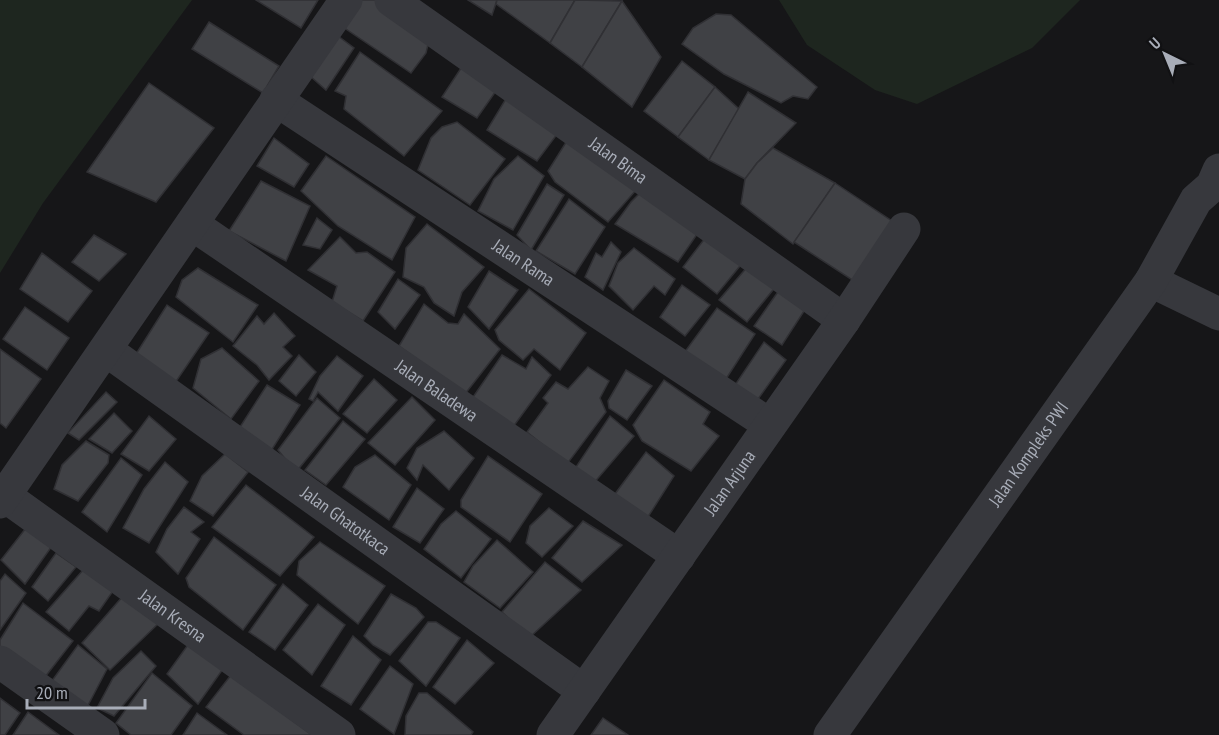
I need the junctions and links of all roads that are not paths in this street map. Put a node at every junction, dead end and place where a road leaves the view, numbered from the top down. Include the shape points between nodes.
1 (346, 0) edge
2 (391, 0) edge
3 (276, 100) junction
4 (1219, 170) edge
5 (192, 224) junction
6 (904, 230) dead end
7 (1151, 281) junction
8 (1219, 314) edge
9 (844, 320) junction
10 (106, 350) junction
11 (770, 425) junction
12 (2, 499) edge
13 (679, 556) junction
14 (0, 662) edge
15 (584, 691) junction
16 (103, 735) edge
17 (339, 735) edge
18 (553, 735) edge
19 (830, 735) edge

1 - 3 street
2 - 9 street, Jalan Bima
3 - 5 street
3 - 11 street, Jalan Rama
4 - 7 street, Jalan Kompleks PWI via 1212,186 1196,200
5 - 10 street
5 - 13 street, Jalan Baladewa
6 - 9 street, Jalan Arjuna
7 - 8 street
7 - 19 street, Jalan Kompleks PWI
9 - 11 street, Jalan Arjuna
10 - 12 street
10 - 15 street, Jalan Ghatotkaca
11 - 13 street, Jalan Arjuna
12 - 17 street, Jalan Kresna
13 - 15 street, Jalan Arjuna
14 - 16 street
15 - 18 street, Jalan Arjuna

